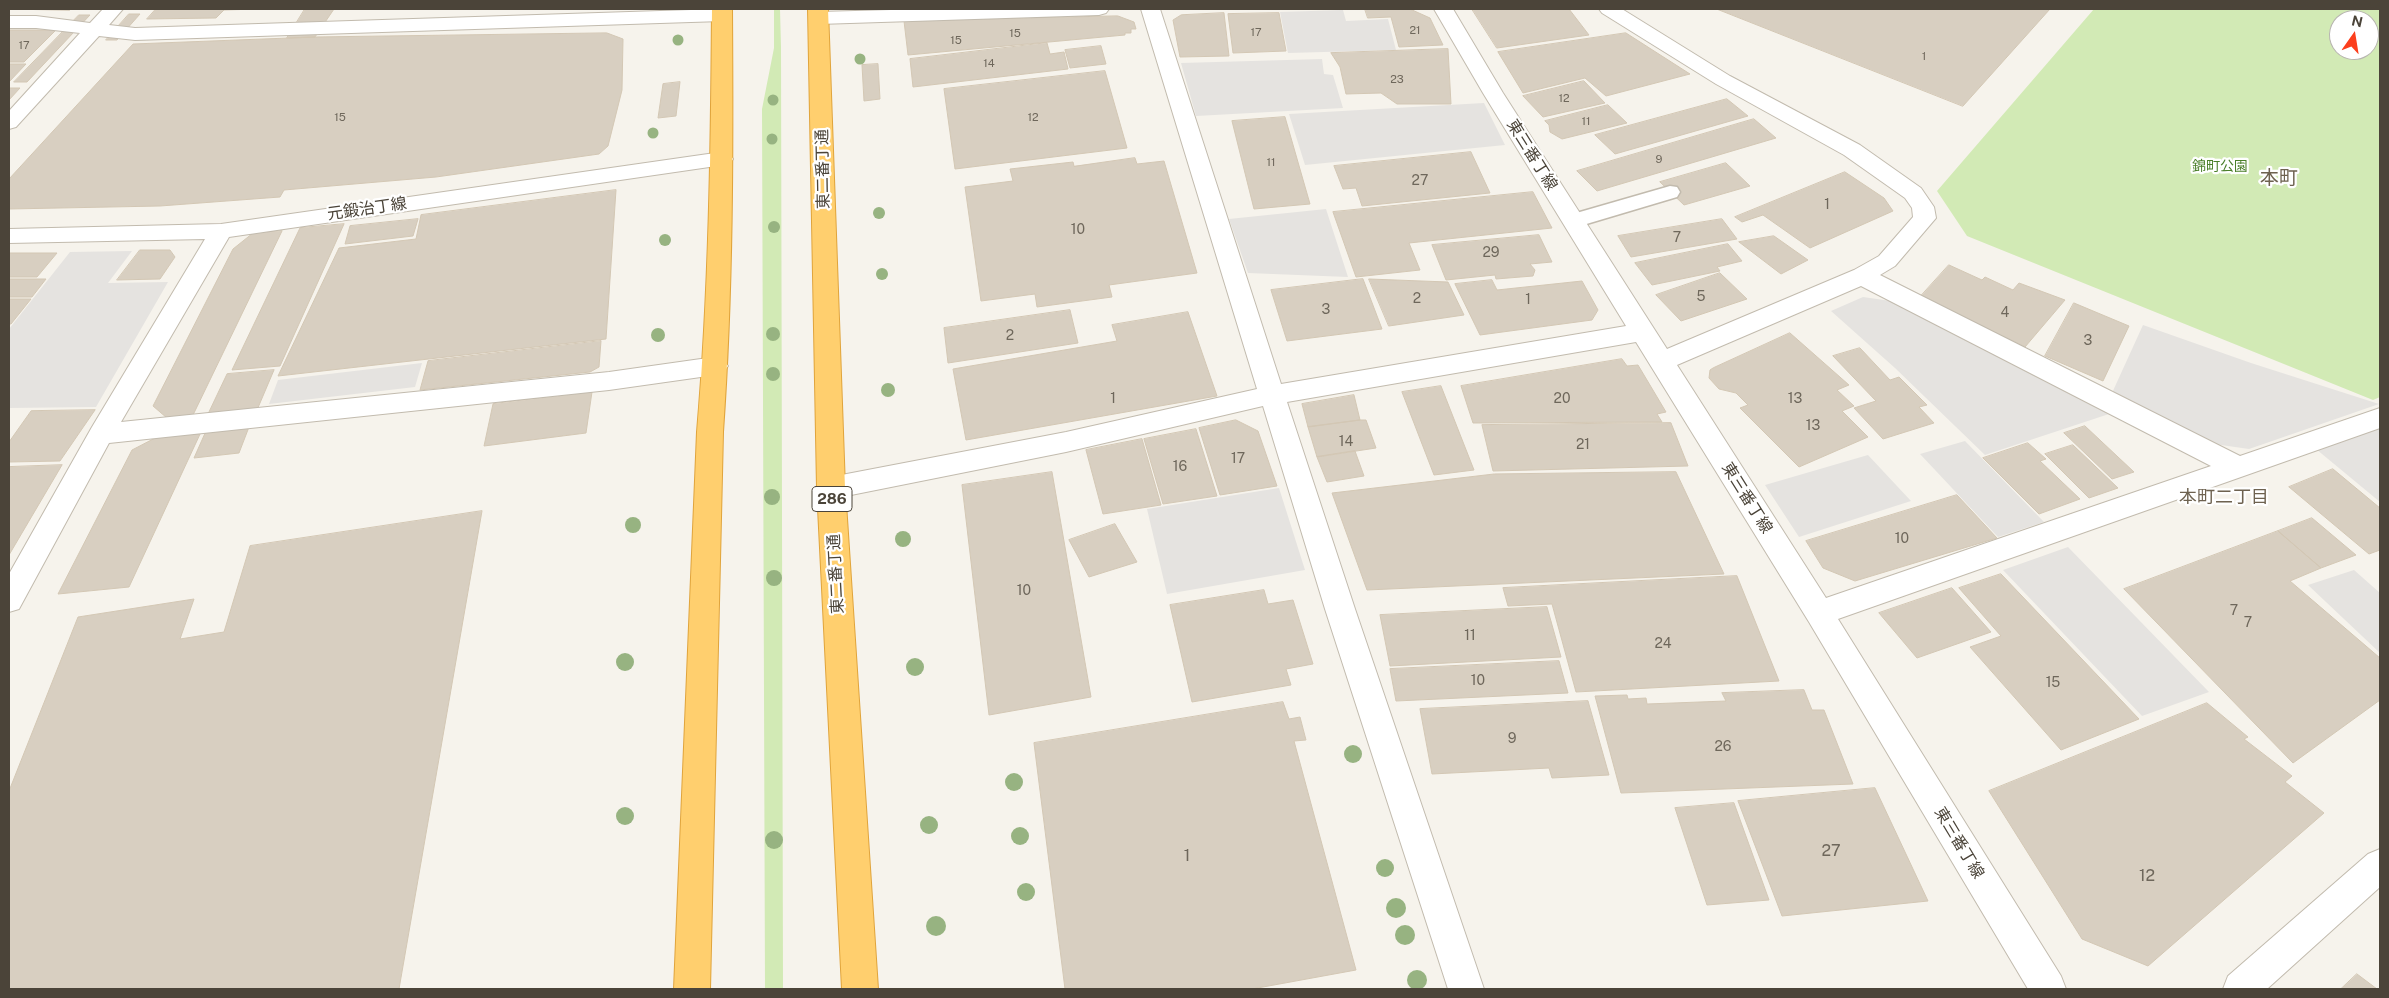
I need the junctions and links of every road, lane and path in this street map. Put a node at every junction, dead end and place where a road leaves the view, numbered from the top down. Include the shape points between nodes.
1 (113, 9) edge
2 (1099, 9) edge
3 (1150, 9) edge
4 (1443, 9) edge
5 (1609, 9) edge
6 (722, 12) edge
7 (818, 13) edge
8 (9, 22) edge
9 (94, 30) junction
10 (9, 123) edge
11 (722, 159) junction
12 (1670, 192) dead end
13 (1573, 221) junction
14 (221, 230) junction
15 (9, 236) edge
16 (1862, 276) junction
17 (1642, 332) junction
18 (1662, 361) junction
19 (715, 366) junction
20 (1271, 395) junction
21 (2380, 418) edge
22 (101, 434) junction
23 (2237, 467) junction
24 (831, 488) junction
25 (9, 600) edge
26 (1819, 614) junction
27 (2380, 865) edge
28 (692, 989) edge
29 (860, 989) edge
30 (1466, 989) edge
31 (2048, 989) edge
32 (2241, 989) edge

1 - 9 street
2 - 7 street
3 - 20 street
4 - 13 street, 東三番丁線
5 - 16 street via 1723,80 1852,150 1913,193 1926,218 1887,261
6 - 9 street via 135,34
6 - 11 highway
7 - 24 highway, 東二番丁通 / 286
8 - 9 street via 36,22
9 - 10 street
11 - 14 street, 元鍛治丁線
11 - 19 highway
12 - 13 lane
13 - 17 street, 東三番丁線
14 - 15 street, 元鍛治丁線
14 - 22 street
16 - 18 street
16 - 23 street
17 - 18 street, 東三番丁線
17 - 20 street
18 - 26 street, 東三番丁線
19 - 22 street via 600,382
19 - 28 highway
20 - 24 street via 1066,442
20 - 30 street
21 - 23 street
22 - 25 street
23 - 26 street
24 - 29 highway, 東二番丁通 / 286
26 - 31 street, 東三番丁線
27 - 32 street

